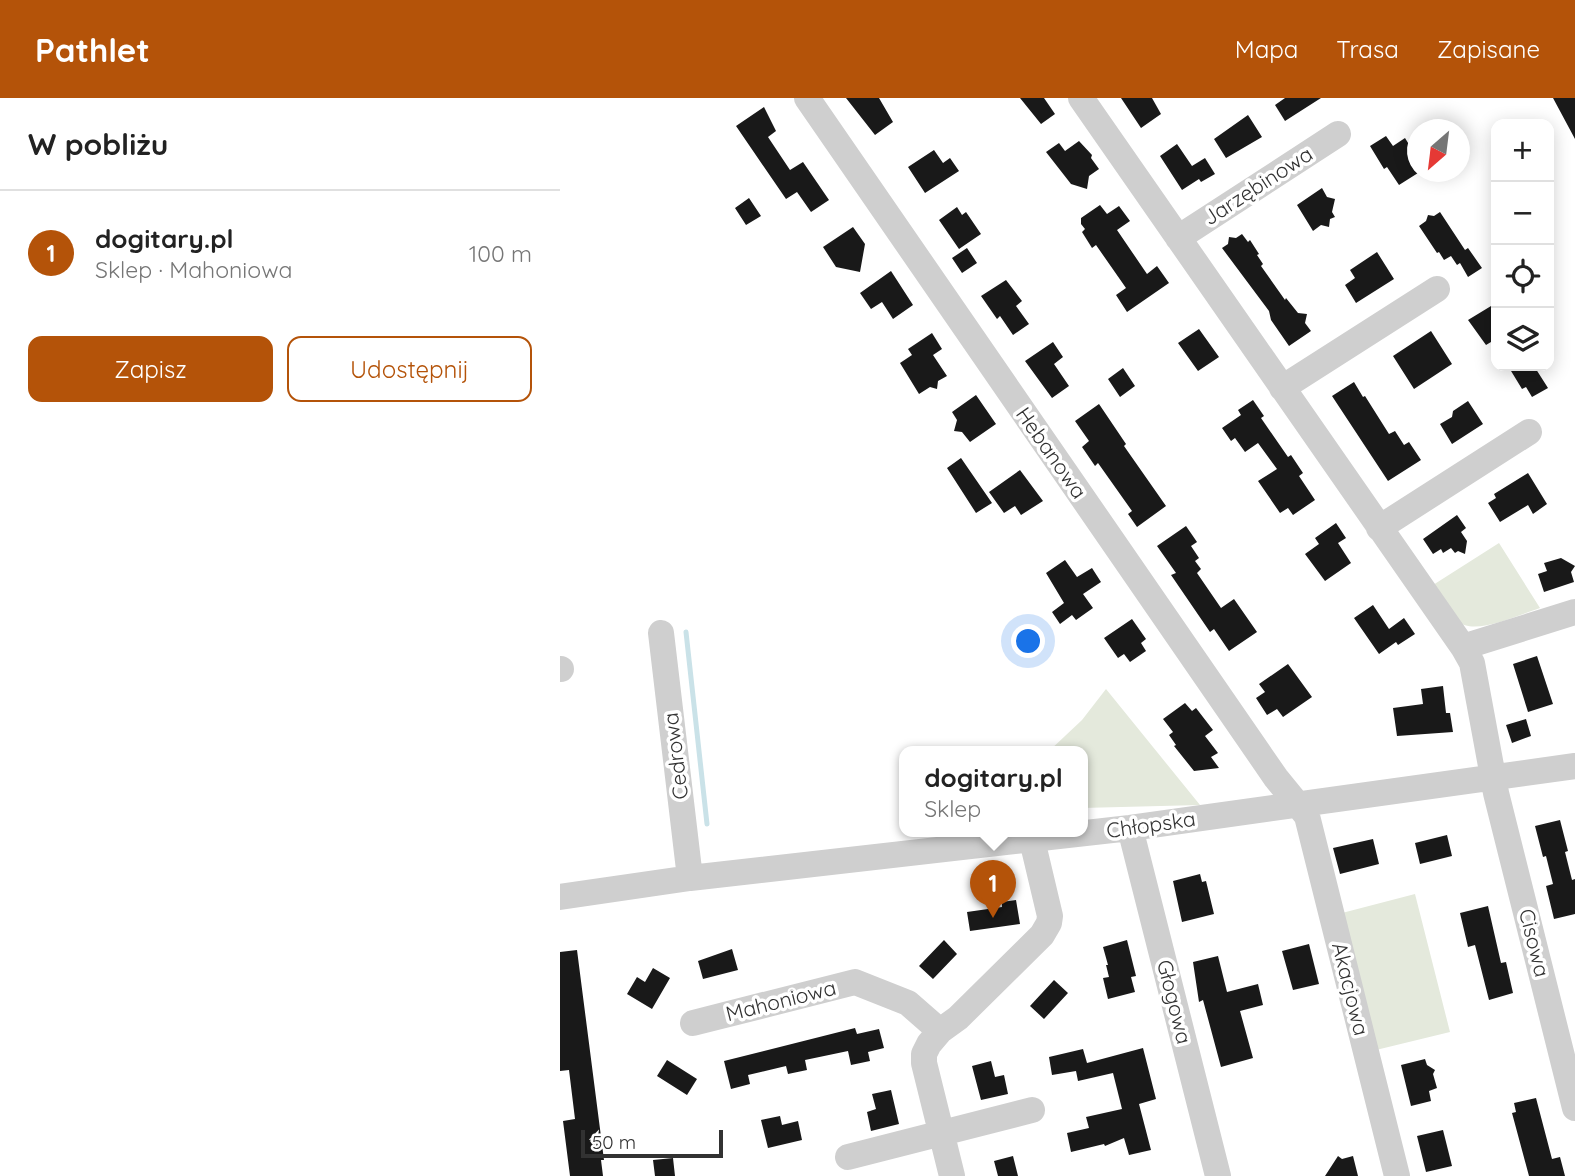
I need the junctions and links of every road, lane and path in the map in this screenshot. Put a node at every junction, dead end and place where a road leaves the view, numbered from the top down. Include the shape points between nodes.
1 (807, 98) edge
2 (1081, 98) edge
3 (1338, 134) dead end
4 (1178, 238) junction
5 (1437, 289) dead end
6 (1282, 388) junction
7 (1529, 432) dead end
8 (1379, 528) junction
9 (1575, 612) edge
10 (661, 633) dead end
11 (1463, 647) junction
12 (1575, 766) edge
13 (1493, 778) junction
14 (1299, 805) junction
15 (1130, 828) junction
16 (1088, 833) edge
17 (1056, 837) edge
18 (1032, 840) junction
19 (690, 878) junction
20 (560, 897) edge
21 (693, 1023) dead end
22 (940, 1031) junction
23 (1575, 1108) edge
24 (1032, 1110) dead end
25 (941, 1133) junction
26 (848, 1157) dead end
27 (952, 1176) edge
28 (1218, 1176) edge
29 (1397, 1176) edge

1 - 14 street, Hebanowa
2 - 4 street
3 - 4 street, Jarzębinowa
4 - 6 street
5 - 6 street
6 - 8 street
7 - 8 street
8 - 11 street
9 - 11 street
10 - 19 street, Cedrowa
11 - 13 street via 1472,663
12 - 13 street, Chłopska
13 - 14 street, Chłopska
13 - 23 street, Cisowa
14 - 15 street, Chłopska
14 - 29 street, Akacjowa via 1307,816
15 - 16 street, Chłopska
15 - 28 street, Głogowa
17 - 18 street, Chłopska
18 - 19 street, Chłopska
18 - 22 street via 1049,923 1042,935
19 - 20 street, Chłopska
21 - 22 street, Mahoniowa via 855,982 908,1003
22 - 25 street via 924,1054 924,1063
24 - 25 street
25 - 26 street
25 - 27 street

